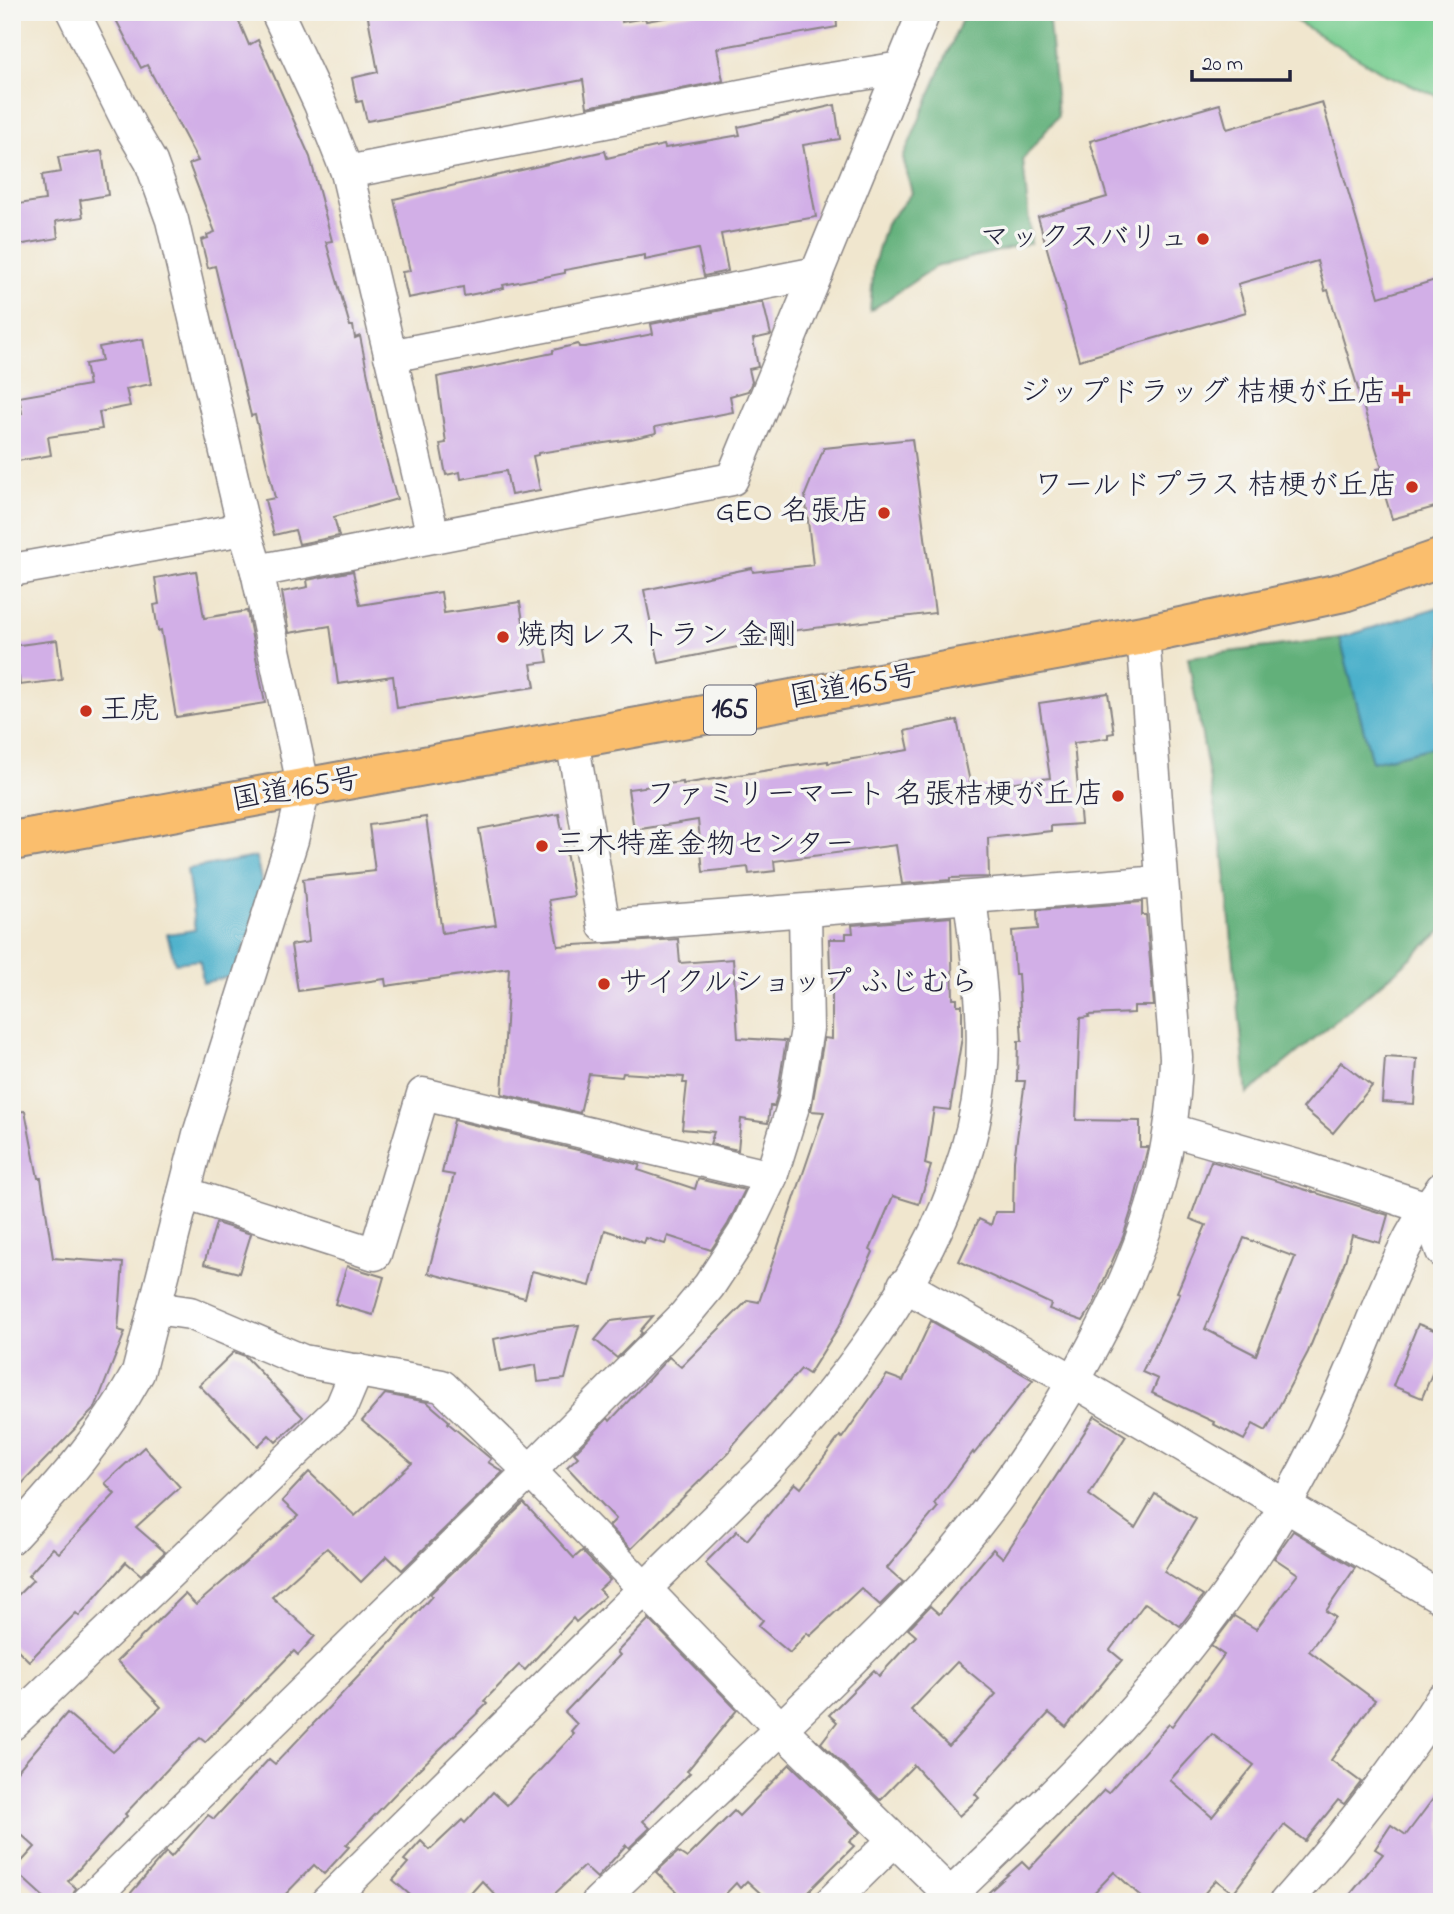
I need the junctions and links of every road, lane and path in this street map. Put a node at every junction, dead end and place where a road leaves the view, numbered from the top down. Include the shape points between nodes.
1 (73, 12) edge
2 (277, 12) edge
3 (924, 12) edge
4 (901, 68) junction
5 (347, 172) junction
6 (817, 273) junction
7 (390, 356) junction
8 (244, 529) junction
9 (433, 537) junction
10 (1442, 558) edge
11 (12, 570) edge
12 (257, 571) junction
13 (1143, 635) junction
14 (572, 739) junction
15 (304, 789) junction
16 (12, 841) edge
17 (1161, 882) junction
18 (970, 898) junction
19 (805, 912) junction
20 (1171, 1129) junction
21 (771, 1177) junction
22 (184, 1193) junction
23 (1434, 1198) edge
24 (1442, 1251) edge
25 (904, 1285) junction
26 (155, 1308) junction
27 (357, 1370) junction
28 (1074, 1381) junction
29 (530, 1471) junction
30 (1285, 1506) junction
31 (12, 1537) edge
32 (644, 1588) junction
33 (1442, 1598) edge
34 (1442, 1699) edge
35 (12, 1724) edge
36 (781, 1728) junction
37 (894, 1840) junction
38 (954, 1898) edge
39 (88, 1902) edge
40 (327, 1902) edge
41 (598, 1902) edge
42 (831, 1902) edge
43 (1286, 1902) edge

1 - 8 street via 151,162 172,220
2 - 5 street
3 - 4 street
4 - 5 street
4 - 6 street
5 - 7 street
6 - 7 street
6 - 9 street via 732,479
7 - 9 street
8 - 11 street
8 - 12 street
9 - 12 street
10 - 13 highway, 国道165号 / 165 via 1344,592
12 - 15 street
13 - 14 highway, 国道165号 / 165
13 - 17 street
14 - 15 highway, 国道165号 / 165
14 - 19 street via 604,926
15 - 16 highway, 国道165号 / 165
15 - 22 street
17 - 18 street
17 - 20 street via 1176,1057
18 - 19 street
18 - 25 street via 983,1041 975,1117 940,1222
19 - 21 street via 805,1039 795,1100
20 - 23 street via 1304,1168
20 - 28 street via 1132,1269
21 - 22 street via 423,1094 375,1254
21 - 29 street via 744,1233 709,1286
22 - 26 street
23 - 24 street
23 - 30 street via 1396,1262 1335,1411
25 - 28 street
25 - 32 street via 872,1339 798,1435
26 - 27 street via 190,1313 303,1361
26 - 31 street via 138,1373 119,1406 68,1477
27 - 29 street via 442,1386
27 - 35 street via 341,1408
28 - 30 street
28 - 36 street via 1022,1462 956,1549 918,1593
29 - 32 street
29 - 39 street
30 - 33 street
30 - 38 street via 1215,1611 1154,1689
32 - 36 street
32 - 40 street
34 - 43 street via 1340,1841
36 - 37 street
36 - 41 street
37 - 38 street
37 - 42 street

